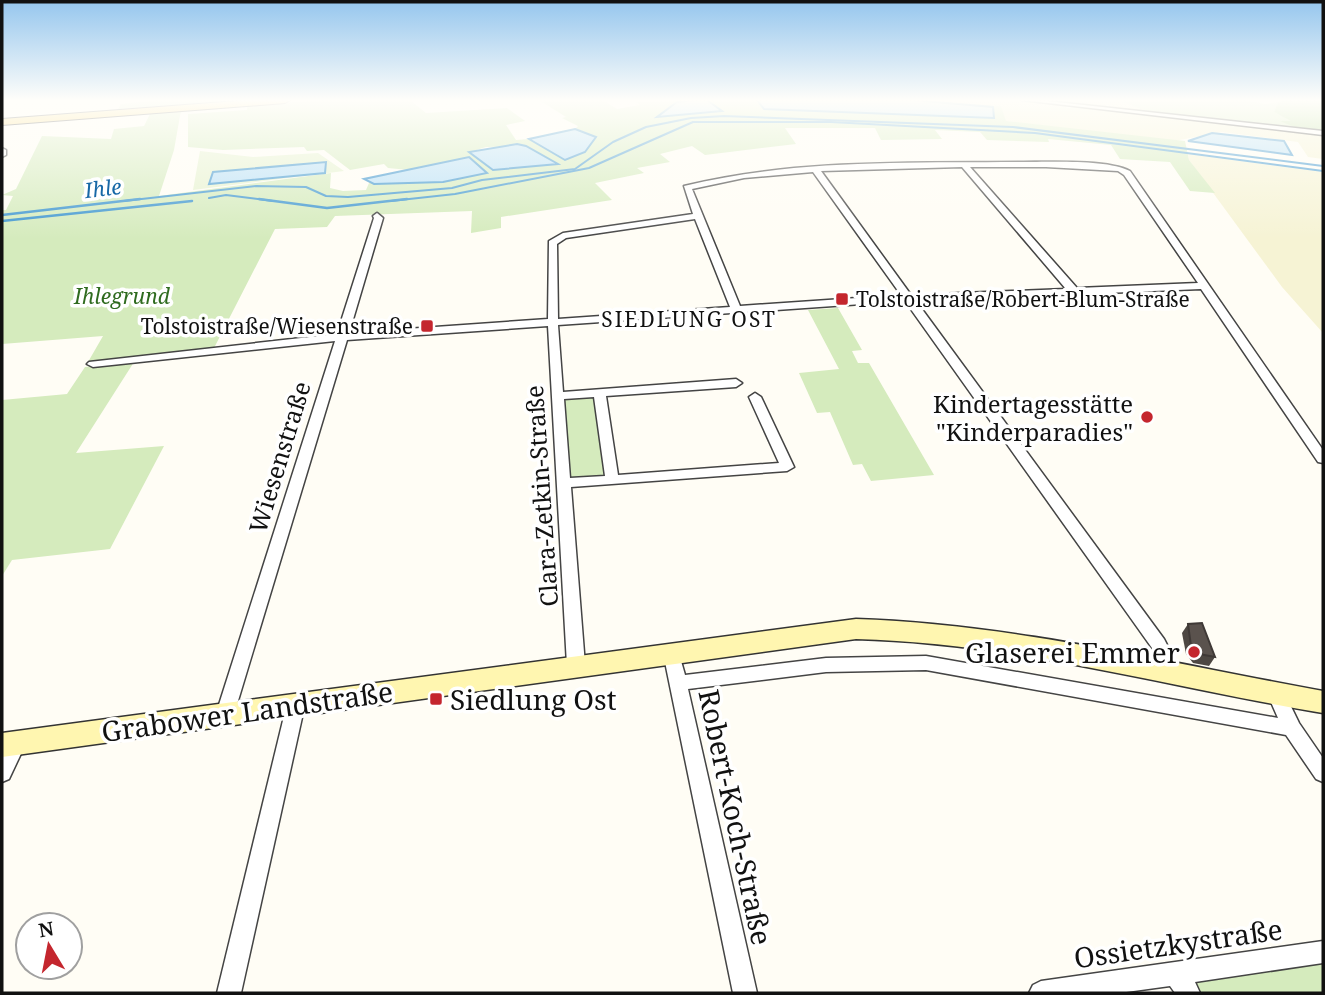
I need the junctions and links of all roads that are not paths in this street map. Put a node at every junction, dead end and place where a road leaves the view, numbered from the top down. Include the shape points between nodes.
1 (964, 165) junction
2 (816, 170) junction
3 (377, 216) dead end
4 (696, 216) junction
5 (1203, 286) junction
6 (1074, 291) junction
7 (907, 298) junction
8 (736, 310) junction
9 (553, 323) junction
10 (342, 338) junction
11 (93, 364) dead end
12 (736, 383) dead end
13 (600, 393) junction
14 (557, 396) junction
15 (755, 397) dead end
16 (1323, 459) edge
17 (611, 480) junction
18 (563, 483) junction
19 (671, 652) junction
20 (576, 665) junction
21 (1173, 674) junction
22 (679, 683) junction
23 (1276, 693) junction
24 (1323, 702) edge
25 (296, 704) junction
26 (225, 714) junction
27 (1292, 728) junction
28 (9, 744) edge
29 (1323, 773) edge
30 (2, 774) edge
31 (1323, 952) edge
32 (1182, 984) edge
33 (229, 993) edge
34 (745, 993) edge
35 (1041, 993) edge

1 - 2 street
1 - 5 street via 1123,169
1 - 6 street
2 - 4 street via 746,176 687,188
2 - 7 street
3 - 10 street, Wiesenstraße
4 - 8 street
4 - 9 street, Clara-Zetkin-Straße via 556,239 552,247
5 - 6 street
5 - 16 street
6 - 7 street
7 - 8 street
7 - 21 street via 1158,644
8 - 9 street
9 - 10 street
9 - 14 street, Clara-Zetkin-Straße
10 - 11 street
10 - 26 street, Wiesenstraße
12 - 13 street
13 - 14 street
13 - 17 street
14 - 18 street, Clara-Zetkin-Straße
15 - 17 street via 787,467
17 - 18 street
18 - 20 street, Clara-Zetkin-Straße
19 - 20 main road, Grabower Landstraße
19 - 21 main road, Grabower Landstraße via 890,628 987,639
19 - 22 street, Robert-Koch-Straße
20 - 25 main road, Grabower Landstraße
21 - 23 main road, Grabower Landstraße
22 - 27 street via 826,665 926,663
22 - 34 street, Robert-Koch-Straße
23 - 24 main road, Grabower Landstraße
23 - 27 street
25 - 26 main road, Grabower Landstraße
25 - 33 street
26 - 28 main road, Grabower Landstraße
27 - 29 street
28 - 30 street
31 - 32 street, Ossietzkystraße
32 - 35 street, Ossietzkystraße

